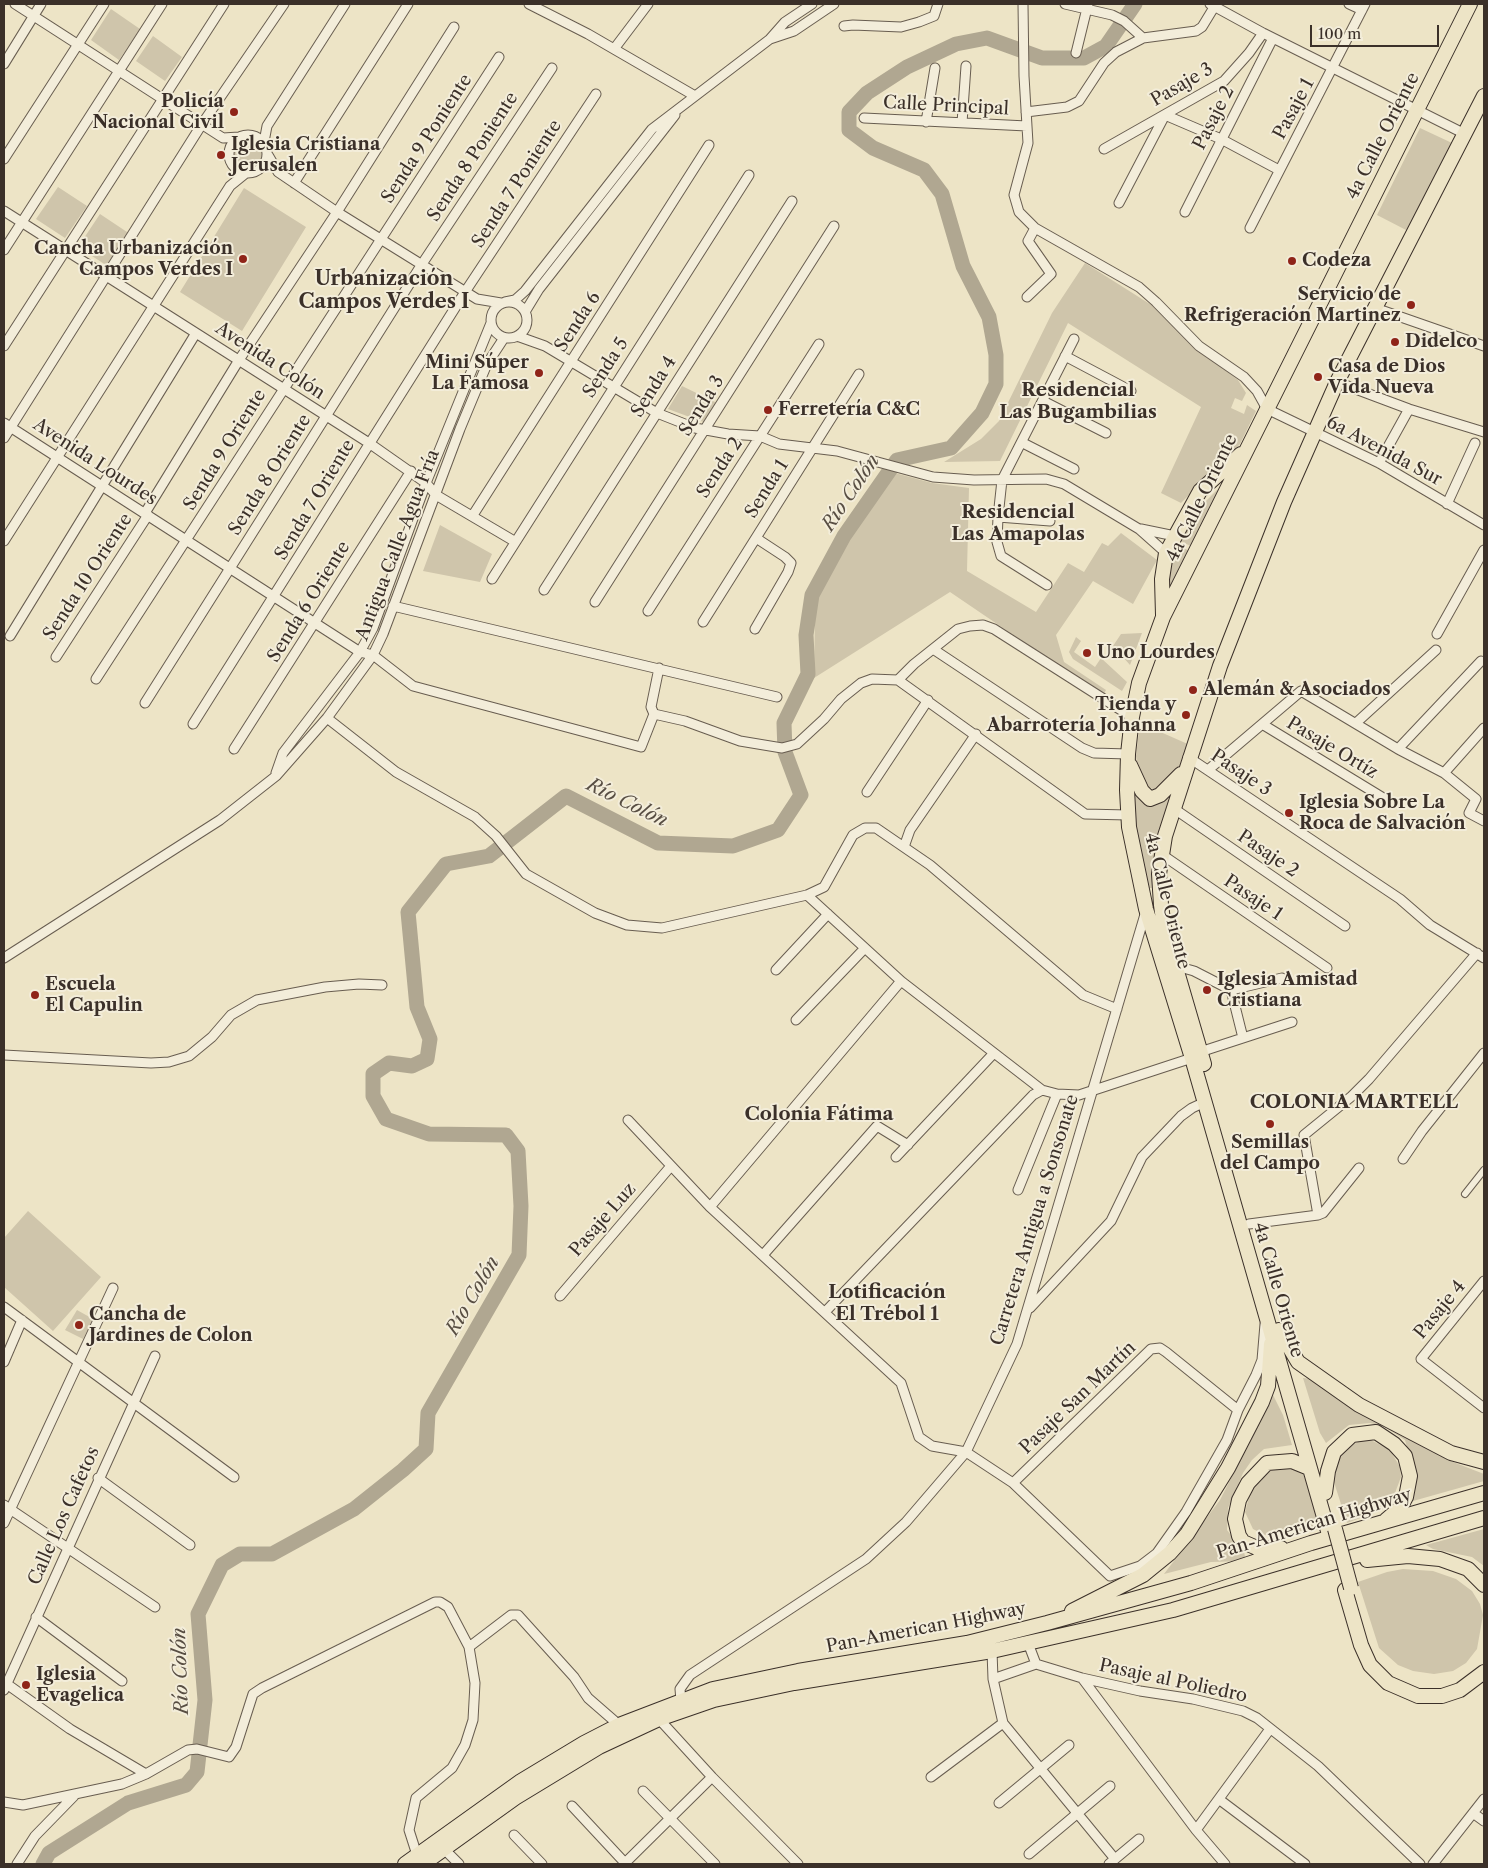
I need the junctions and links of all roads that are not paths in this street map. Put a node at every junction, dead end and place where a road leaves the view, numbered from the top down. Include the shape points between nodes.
1 (15, 4) edge
2 (41, 4) edge
3 (104, 4) edge
4 (162, 4) edge
5 (224, 4) edge
6 (284, 4) edge
7 (345, 4) edge
8 (408, 4) edge
9 (529, 4) edge
10 (648, 4) edge
11 (812, 4) edge
12 (834, 4) edge
13 (938, 4) edge
14 (1023, 4) edge
15 (1065, 4) edge
16 (1214, 4) edge
17 (1349, 4) edge
18 (1470, 4) edge
19 (1088, 6) edge
20 (540, 7) edge
21 (1363, 7) edge
22 (33, 16) junction
23 (844, 26) dead end
24 (454, 27) dead end
25 (1263, 33) junction
26 (1143, 38) junction
27 (1272, 38) junction
28 (770, 39) junction
29 (76, 44) junction
30 (614, 49) junction
31 (1076, 53) dead end
32 (499, 57) dead end
33 (4, 64) edge
34 (966, 66) dead end
35 (552, 68) dead end
36 (935, 68) dead end
37 (1333, 69) junction
38 (118, 71) junction
39 (596, 94) dead end
40 (695, 96) junction
41 (1484, 96) edge
42 (161, 98) junction
43 (679, 110) junction
44 (1417, 110) junction
45 (1481, 111) edge
46 (1026, 112) junction
47 (1165, 114) junction
48 (864, 118) dead end
49 (926, 122) junction
50 (962, 123) junction
51 (202, 124) junction
52 (267, 126) junction
53 (1027, 126) junction
54 (250, 134) junction
55 (1465, 134) junction
56 (239, 137) junction
57 (224, 138) junction
58 (1221, 138) junction
59 (264, 142) junction
60 (710, 145) dead end
61 (1104, 149) dead end
62 (229, 152) junction
63 (268, 155) junction
64 (4, 159) edge
65 (231, 163) junction
66 (259, 170) junction
67 (1279, 170) junction
68 (278, 172) junction
69 (246, 173) junction
70 (749, 175) dead end
71 (294, 183) junction
72 (230, 186) junction
73 (792, 201) dead end
74 (1119, 202) dead end
75 (4, 211) edge
76 (337, 212) junction
77 (1185, 212) dead end
78 (22, 222) junction
79 (834, 226) dead end
80 (1035, 228) junction
81 (1250, 228) dead end
82 (382, 239) junction
83 (4, 250) edge
84 (64, 250) junction
85 (422, 264) junction
86 (107, 277) junction
87 (465, 292) junction
88 (1028, 297) dead end
89 (477, 299) junction
90 (503, 302) junction
91 (152, 305) junction
92 (1375, 308) junction
93 (526, 316) junction
94 (491, 321) junction
95 (196, 333) junction
96 (517, 336) junction
97 (504, 338) junction
98 (1074, 339) dead end
99 (819, 344) dead end
100 (4, 346) edge
101 (545, 346) junction
102 (1484, 346) edge
103 (1065, 356) junction
104 (239, 360) junction
105 (571, 361) junction
106 (859, 374) dead end
107 (1337, 382) junction
108 (613, 387) junction
109 (282, 389) junction
110 (1131, 391) dead end
111 (1043, 401) junction
112 (1267, 409) junction
113 (1409, 409) junction
114 (657, 413) junction
115 (326, 416) junction
116 (7, 425) edge
117 (706, 430) junction
118 (1484, 432) edge
119 (1106, 433) dead end
120 (1313, 433) junction
121 (760, 436) junction
122 (4, 438) edge
123 (1475, 442) dead end
124 (369, 443) junction
125 (1023, 443) junction
126 (812, 448) junction
127 (1246, 451) junction
128 (56, 456) junction
129 (1379, 463) junction
130 (1074, 469) dead end
131 (411, 471) junction
132 (1002, 480) junction
133 (426, 483) junction
134 (102, 485) junction
135 (436, 496) junction
136 (1447, 504) junction
137 (146, 514) junction
138 (472, 515) junction
139 (998, 517) junction
140 (1050, 521) dead end
141 (1484, 525) edge
142 (1139, 529) junction
143 (1175, 536) junction
144 (756, 538) junction
145 (186, 540) junction
146 (4, 541) edge
147 (514, 541) junction
148 (1484, 550) edge
149 (1166, 554) junction
150 (231, 568) junction
151 (492, 578) dead end
152 (1047, 586) dead end
153 (544, 590) dead end
154 (275, 597) junction
155 (595, 602) dead end
156 (393, 606) junction
157 (648, 611) dead end
158 (1164, 617) junction
159 (703, 622) dead end
160 (315, 623) junction
161 (755, 629) dead end
162 (1436, 634) dead end
163 (10, 636) dead end
164 (933, 649) junction
165 (1436, 650) dead end
166 (360, 652) junction
167 (373, 655) junction
168 (56, 657) dead end
169 (1481, 661) dead end
170 (659, 668) junction
171 (96, 679) dead end
172 (898, 680) junction
173 (777, 697) dead end
174 (928, 700) junction
175 (145, 703) dead end
176 (654, 714) junction
177 (1132, 717) junction
178 (327, 718) junction
179 (1356, 723) junction
180 (193, 724) dead end
181 (1262, 724) junction
182 (1484, 728) edge
183 (976, 734) junction
184 (234, 749) dead end
185 (1398, 749) junction
186 (1128, 757) junction
187 (1186, 763) junction
188 (1208, 770) junction
189 (1444, 773) junction
190 (276, 776) junction
191 (867, 792) dead end
192 (1385, 799) dead end
193 (1173, 808) junction
194 (1128, 815) junction
195 (1484, 821) edge
196 (904, 847) junction
197 (1161, 854) junction
198 (807, 895) junction
199 (1146, 910) junction
200 (828, 914) junction
201 (1345, 926) dead end
202 (865, 948) junction
203 (1480, 955) edge
204 (4, 958) edge
205 (1176, 966) junction
206 (1327, 968) dead end
207 (776, 970) dead end
208 (1282, 978) dead end
209 (901, 981) junction
210 (382, 985) dead end
211 (1231, 990) junction
212 (1117, 1009) junction
213 (796, 1020) dead end
214 (1292, 1022) dead end
215 (1243, 1038) junction
216 (994, 1053) junction
217 (1484, 1053) edge
218 (4, 1055) edge
219 (1196, 1055) junction
220 (1042, 1090) junction
221 (1091, 1092) junction
222 (1057, 1094) junction
223 (1205, 1102) junction
224 (628, 1120) dead end
225 (908, 1145) junction
226 (896, 1156) dead end
227 (1403, 1159) dead end
228 (671, 1166) junction
229 (1359, 1168) dead end
230 (1484, 1170) edge
231 (1018, 1190) dead end
232 (1465, 1194) dead end
233 (710, 1207) junction
234 (1318, 1215) junction
235 (1249, 1224) junction
236 (763, 1255) junction
237 (1484, 1281) edge
238 (113, 1288) dead end
239 (560, 1296) dead end
240 (4, 1307) edge
241 (1027, 1311) junction
242 (1264, 1311) junction
243 (825, 1312) junction
244 (22, 1320) junction
245 (1275, 1332) junction
246 (155, 1356) dead end
247 (4, 1362) edge
248 (80, 1362) junction
249 (133, 1402) junction
250 (1484, 1408) edge
251 (1238, 1410) junction
252 (966, 1452) junction
253 (1484, 1462) edge
254 (1309, 1468) junction
255 (234, 1477) dead end
256 (98, 1478) junction
257 (1013, 1483) junction
258 (1325, 1493) junction
259 (1484, 1493) edge
260 (7, 1507) edge
261 (1484, 1518) edge
262 (4, 1523) edge
263 (1332, 1530) junction
264 (1349, 1532) junction
265 (1311, 1543) junction
266 (190, 1545) dead end
267 (67, 1548) junction
268 (1484, 1585) edge
269 (1247, 1589) junction
270 (1348, 1589) junction
271 (155, 1607) dead end
272 (36, 1616) junction
273 (1047, 1623) junction
274 (1028, 1643) junction
275 (469, 1647) junction
276 (992, 1651) junction
277 (1484, 1660) edge
278 (1036, 1664) junction
279 (1484, 1672) edge
280 (1082, 1678) junction
281 (992, 1679) junction
282 (122, 1681) dead end
283 (5, 1685) edge
284 (681, 1700) junction
285 (659, 1719) junction
286 (1003, 1723) junction
287 (619, 1725) junction
288 (1270, 1729) junction
289 (1069, 1745) dead end
290 (1040, 1769) junction
291 (146, 1774) junction
292 (712, 1777) junction
293 (931, 1777) dead end
294 (1110, 1786) dead end
295 (643, 1792) dead end
296 (74, 1796) junction
297 (1484, 1799) edge
298 (1220, 1800) junction
299 (4, 1802) edge
300 (999, 1803) dead end
301 (572, 1806) dead end
302 (1076, 1813) junction
303 (1473, 1813) junction
304 (670, 1819) junction
305 (1484, 1821) edge
306 (1196, 1830) junction
307 (514, 1835) dead end
308 (1139, 1839) dead end
309 (444, 1849) junction
310 (1029, 1854) dead end
311 (420, 1860) edge
312 (1112, 1862) edge
313 (16, 1864) edge
314 (405, 1864) edge
315 (459, 1864) edge
316 (542, 1864) edge
317 (625, 1864) edge
318 (716, 1864) edge
319 (798, 1864) edge
320 (1225, 1864) edge
321 (1305, 1864) edge
322 (1420, 1864) edge
323 (1433, 1864) edge

1 - 22 street
2 - 22 street
3 - 29 street
4 - 38 street
5 - 42 street
6 - 51 street
7 - 52 street
8 - 71 street
9 - 20 street
10 - 30 street
11 - 28 street via 785,22
12 - 28 street via 794,31
13 - 23 street via 934,16 901,27
14 - 46 street
15 - 19 street
16 - 25 street
16 - 26 street via 1202,27 1196,31
17 - 21 street
18 - 44 highway, 4a Calle Oriente
19 - 26 street via 1124,21
19 - 31 street
20 - 30 street
21 - 37 street, Pasaje 1
22 - 29 street
22 - 33 street
24 - 76 street, Senda 10 Oriente
25 - 27 street
25 - 47 street, Pasaje 3 via 1224,81
26 - 46 street via 1116,52 1104,63 1078,101 1067,107
27 - 37 street
27 - 58 street, Pasaje 2
28 - 40 street
29 - 38 street
29 - 64 street
30 - 40 street
32 - 82 street, Senda 9 Poniente
34 - 50 street
35 - 85 street, Senda 8 Poniente
36 - 49 street
37 - 44 street
37 - 67 street, Pasaje 1
38 - 42 street
38 - 78 street
39 - 87 street, Senda 7 Poniente
40 - 43 street
41 - 45 highway, 4a Calle Oriente
42 - 51 street
42 - 84 street
43 - 90 street via 652,128 525,291 515,300
43 - 93 street via 539,289
44 - 55 street
44 - 112 highway, 4a Calle Oriente
45 - 55 highway, 4a Calle Oriente
46 - 53 street
47 - 58 street
47 - 61 street, Pasaje 3
47 - 74 street
48 - 49 street, Calle Principal
49 - 50 street, Calle Principal
50 - 53 street, Calle Principal
51 - 57 street
51 - 86 street
52 - 54 street
52 - 59 street
53 - 80 street via 1028,143 1014,195 1018,212
54 - 56 street
54 - 59 street
55 - 92 highway, 4a Calle Oriente
56 - 57 street
56 - 62 street
57 - 62 street
58 - 67 street
58 - 77 street, Pasaje 2
59 - 63 street
60 - 105 street, Senda 6
62 - 65 street
63 - 66 street
63 - 68 street
65 - 69 street
65 - 72 street
66 - 68 street
66 - 69 street
67 - 81 street, Pasaje 1
68 - 71 street
69 - 72 street
70 - 108 street, Senda 5
71 - 76 street
72 - 91 street
73 - 114 street, Senda 4
75 - 78 street, Avenida Colón
76 - 82 street
76 - 104 street, Senda 10 Oriente
78 - 83 street
78 - 84 street, Avenida Colón
79 - 117 street, Senda 3
80 - 88 street via 1028,241 1051,274
80 - 112 street via 1139,287 1200,346 1257,390
82 - 85 street
82 - 109 street, Senda 9 Oriente
84 - 86 street, Avenida Colón
84 - 100 street
85 - 87 street
85 - 115 street, Senda 8 Oriente
86 - 91 street, Avenida Colón
86 - 116 street
87 - 89 street
87 - 124 street, Senda 7 Oriente
89 - 90 street
89 - 94 street
90 - 93 street via 515,302
90 - 94 street via 493,310
91 - 95 street, Avenida Colón
91 - 128 street
92 - 102 street
92 - 107 highway, 4a Calle Oriente
93 - 96 street via 526,326
93 - 101 street via 534,334
94 - 97 street via 495,332
94 - 133 street, Antigua Calle Agua Fría
95 - 104 street, Avenida Colón
95 - 134 street
96 - 97 street
96 - 101 street
97 - 135 street, Antigua Calle Agua Fría via 488,364
98 - 103 street
99 - 121 street, Senda 2
101 - 105 street
103 - 110 street
103 - 111 street
104 - 109 street, Avenida Colón
104 - 137 street, Senda 10 Oriente
105 - 108 street
105 - 138 street, Senda 6
106 - 126 street, Senda 1
107 - 113 street
107 - 120 highway, 4a Calle Oriente
108 - 114 street
108 - 147 street, Senda 5
109 - 115 street, Avenida Colón
109 - 145 street, Senda 9 Oriente
111 - 119 street
111 - 125 street
112 - 120 street, 6a Avenida Sur
112 - 127 highway, 4a Calle Oriente
113 - 118 street
113 - 129 street
114 - 117 street
114 - 153 street, Senda 4
115 - 124 street, Avenida Colón
115 - 150 street, Senda 8 Oriente
116 - 122 street
116 - 128 street, Avenida Lourdes
117 - 121 street
117 - 155 street, Senda 3
120 - 129 street, 6a Avenida Sur
120 - 187 highway, 4a Calle Oriente via 1237,617
121 - 126 street via 779,444
121 - 157 street, Senda 2
123 - 136 street
124 - 131 street, Avenida Colón
124 - 154 street, Senda 7 Oriente
125 - 130 street
125 - 132 street
126 - 132 street via 837,451 933,477
126 - 144 street, Senda 1
127 - 143 highway via 1200,491
127 - 158 highway, 4a Calle Oriente
128 - 134 street, Avenida Lourdes
128 - 146 street
129 - 136 street, 6a Avenida Sur
131 - 133 street, Avenida Colón
131 - 160 street, Senda 6 Oriente
132 - 139 street
132 - 142 street via 1046,479 1064,484
133 - 135 street, Avenida Colón
133 - 166 street, Antigua Calle Agua Fría via 373,628
134 - 137 street, Avenida Lourdes
134 - 163 street
135 - 138 street, Avenida Colón
135 - 156 street, Antigua Calle Agua Fría
136 - 141 street, 6a Avenida Sur
137 - 145 street, Avenida Lourdes
137 - 168 street, Senda 10 Oriente
138 - 147 street, Avenida Colón
139 - 140 street
139 - 152 street via 997,542 1001,556
142 - 143 street
142 - 149 street
143 - 149 highway
144 - 159 street, Senda 1
144 - 161 street via 785,556 790,564
145 - 150 street, Avenida Lourdes
145 - 171 street, Senda 9 Oriente
147 - 151 street, Senda 5
148 - 162 street
149 - 158 highway via 1162,579
150 - 154 street, Avenida Lourdes
150 - 175 street, Senda 8 Oriente
154 - 160 street, Avenida Lourdes
154 - 180 street, Senda 7 Oriente
156 - 167 street, Antigua Calle Agua Fría
156 - 170 street
158 - 177 highway, 4a Calle Oriente via 1146,661
160 - 166 street, Avenida Lourdes
160 - 184 street, Senda 6 Oriente
164 - 172 street
164 - 177 street via 958,629 983,625
164 - 186 street via 1082,748 1094,753
165 - 179 street
166 - 167 street, Avenida Lourdes
166 - 190 street, Antigua Calle Agua Fría via 283,753
167 - 176 street via 414,686 641,747
167 - 178 street, Antigua Calle Agua Fría
169 - 185 street
170 - 173 street
170 - 176 street via 651,707
172 - 174 street
172 - 176 street via 872,679 860,683 797,744 782,748 740,741 685,721
174 - 183 street
174 - 191 street
177 - 186 highway, 4a Calle Oriente
178 - 190 street, Antigua Calle Agua Fría
178 - 198 street via 396,772 475,817 496,836 526,874 595,913 627,926 662,928
179 - 181 street via 1301,691
179 - 185 street
181 - 188 street
181 - 192 street, Pasaje Ortíz
182 - 189 street
183 - 194 street via 1085,814
183 - 196 street via 910,830
185 - 189 street
186 - 187 highway via 1142,791 1150,799 1166,791
186 - 194 highway, 4a Calle Oriente
187 - 188 street, Pasaje 3
187 - 193 highway, 4a Calle Oriente
188 - 203 street, Pasaje 3 via 1400,899 1430,926
189 - 195 street via 1476,800 1469,812
190 - 204 street via 220,820
193 - 197 highway, 4a Calle Oriente
193 - 201 street, Pasaje 2
194 - 199 highway, 4a Calle Oriente
196 - 198 street via 876,828 865,828 853,835 824,886
196 - 212 street via 930,864 1082,995
197 - 205 highway, 4a Calle Oriente via 1161,905
197 - 206 street, Pasaje 1
198 - 200 street
199 - 212 street, Carretera Antigua a Sonsonate
199 - 219 highway, 4a Calle Oriente
200 - 202 street
200 - 207 street
202 - 209 street
202 - 213 street
203 - 234 street via 1352,1096 1304,1135
205 - 211 street via 1194,971
205 - 219 highway, 4a Calle Oriente
208 - 211 street
209 - 216 street
209 - 233 street
210 - 218 street via 326,987 257,1000 231,1015 189,1056 169,1062
211 - 215 street
212 - 221 street, Carretera Antigua a Sonsonate
214 - 215 street
215 - 219 street
216 - 220 street
216 - 225 street
217 - 227 street via 1422,1130
219 - 221 street
219 - 223 highway, 4a Calle Oriente
219 - 235 highway, 4a Calle Oriente
220 - 222 street
220 - 243 street via 1033,1095
221 - 222 street
221 - 241 street, Carretera Antigua a Sonsonate
222 - 231 street
223 - 241 street via 1181,1116 1142,1157 1111,1221
223 - 242 highway, 4a Calle Oriente
224 - 228 street
225 - 226 street
225 - 236 street via 878,1126
228 - 233 street
228 - 239 street, Pasaje Luz
229 - 234 street
230 - 232 street
233 - 236 street
234 - 235 street
235 - 245 highway, 4a Calle Oriente
236 - 243 street
237 - 250 street, Pasaje 4 via 1421,1359
238 - 248 street
240 - 244 street
241 - 252 street, Carretera Antigua a Sonsonate via 1017,1344
242 - 245 highway, 4a Calle Oriente
242 - 251 street via 1262,1360
243 - 252 street via 901,1383 919,1437 932,1446
244 - 247 street
244 - 248 street
245 - 253 highway via 1298,1362 1359,1405 1451,1453
245 - 254 highway, 4a Calle Oriente
245 - 258 highway, 4a Calle Oriente
245 - 273 highway via 1268,1386 1262,1402 1228,1468 1187,1534 1143,1575
246 - 249 street, Calle Los Cafetos
248 - 249 street
248 - 260 street
249 - 255 street
249 - 256 street, Calle Los Cafetos
251 - 257 street, Pasaje San Martín via 1166,1352 1160,1348 1151,1349
251 - 257 street via 1228,1440 1157,1553 1140,1566 1110,1576
252 - 257 street
252 - 284 street, Carretera Antigua a Sonsonate via 906,1522 866,1559 690,1675 680,1689
254 - 263 highway, 4a Calle Oriente
254 - 265 highway via 1292,1460 1267,1463 1248,1483 1239,1500 1235,1519 1239,1536 1250,1546 1266,1549
256 - 266 street
256 - 267 street, Calle Los Cafetos
258 - 263 highway, 4a Calle Oriente
258 - 264 highway via 1334,1452 1352,1435 1376,1432 1404,1456 1410,1476 1400,1508 1385,1520
259 - 264 highway, Pan-American Highway
260 - 262 street
260 - 267 street
261 - 269 highway, Pan-American Highway
263 - 270 highway, 4a Calle Oriente
264 - 265 highway, Pan-American Highway
265 - 273 highway, Pan-American Highway via 1191,1583
267 - 271 street
267 - 272 street, Calle Los Cafetos
268 - 269 highway via 1468,1569 1455,1564 1425,1556 1408,1556 1367,1560
269 - 274 highway, Pan-American Highway via 1173,1610
270 - 277 highway via 1373,1656 1382,1669 1402,1684 1418,1689 1442,1688 1465,1680
270 - 279 highway via 1361,1645 1370,1665 1388,1683 1418,1696 1442,1696 1460,1690
272 - 282 street
272 - 283 street, Calle Los Cafetos
273 - 284 highway, Pan-American Highway via 967,1643 760,1678
274 - 276 highway, Pan-American Highway
274 - 278 street
275 - 287 street via 511,1615 518,1615 574,1677 588,1698
275 - 291 street via 448,1607 435,1602 253,1694 232,1755 227,1758 197,1749 183,1753
275 - 311 street via 475,1683 473,1720 452,1768 416,1798 409,1830
276 - 281 street
276 - 285 highway, Pan-American Highway via 769,1687 714,1700
278 - 280 street, Pasaje al Poliedro
278 - 281 street
280 - 288 street, Pasaje al Poliedro via 1243,1712
280 - 306 street
281 - 286 street
283 - 291 street via 70,1729
284 - 287 highway, Pan-American Highway
285 - 292 street
285 - 309 highway, Pan-American Highway via 575,1760
286 - 290 street
286 - 293 street
287 - 311 highway, Pan-American Highway via 521,1781
288 - 298 street
288 - 322 street, Pasaje al Poliedro via 1318,1766
289 - 290 street
290 - 300 street
290 - 302 street
291 - 296 street via 122,1784
292 - 304 street
292 - 319 street
294 - 302 street
295 - 304 street
296 - 299 street via 23,1806
296 - 313 street via 35,1836
297 - 303 street
298 - 306 street
298 - 321 street
301 - 317 street
302 - 310 street
302 - 312 street
303 - 305 street
303 - 323 street
304 - 317 street
304 - 318 street
306 - 320 street
307 - 316 street
308 - 312 street
309 - 311 highway, Pan-American Highway
309 - 315 street
311 - 314 highway, Pan-American Highway

